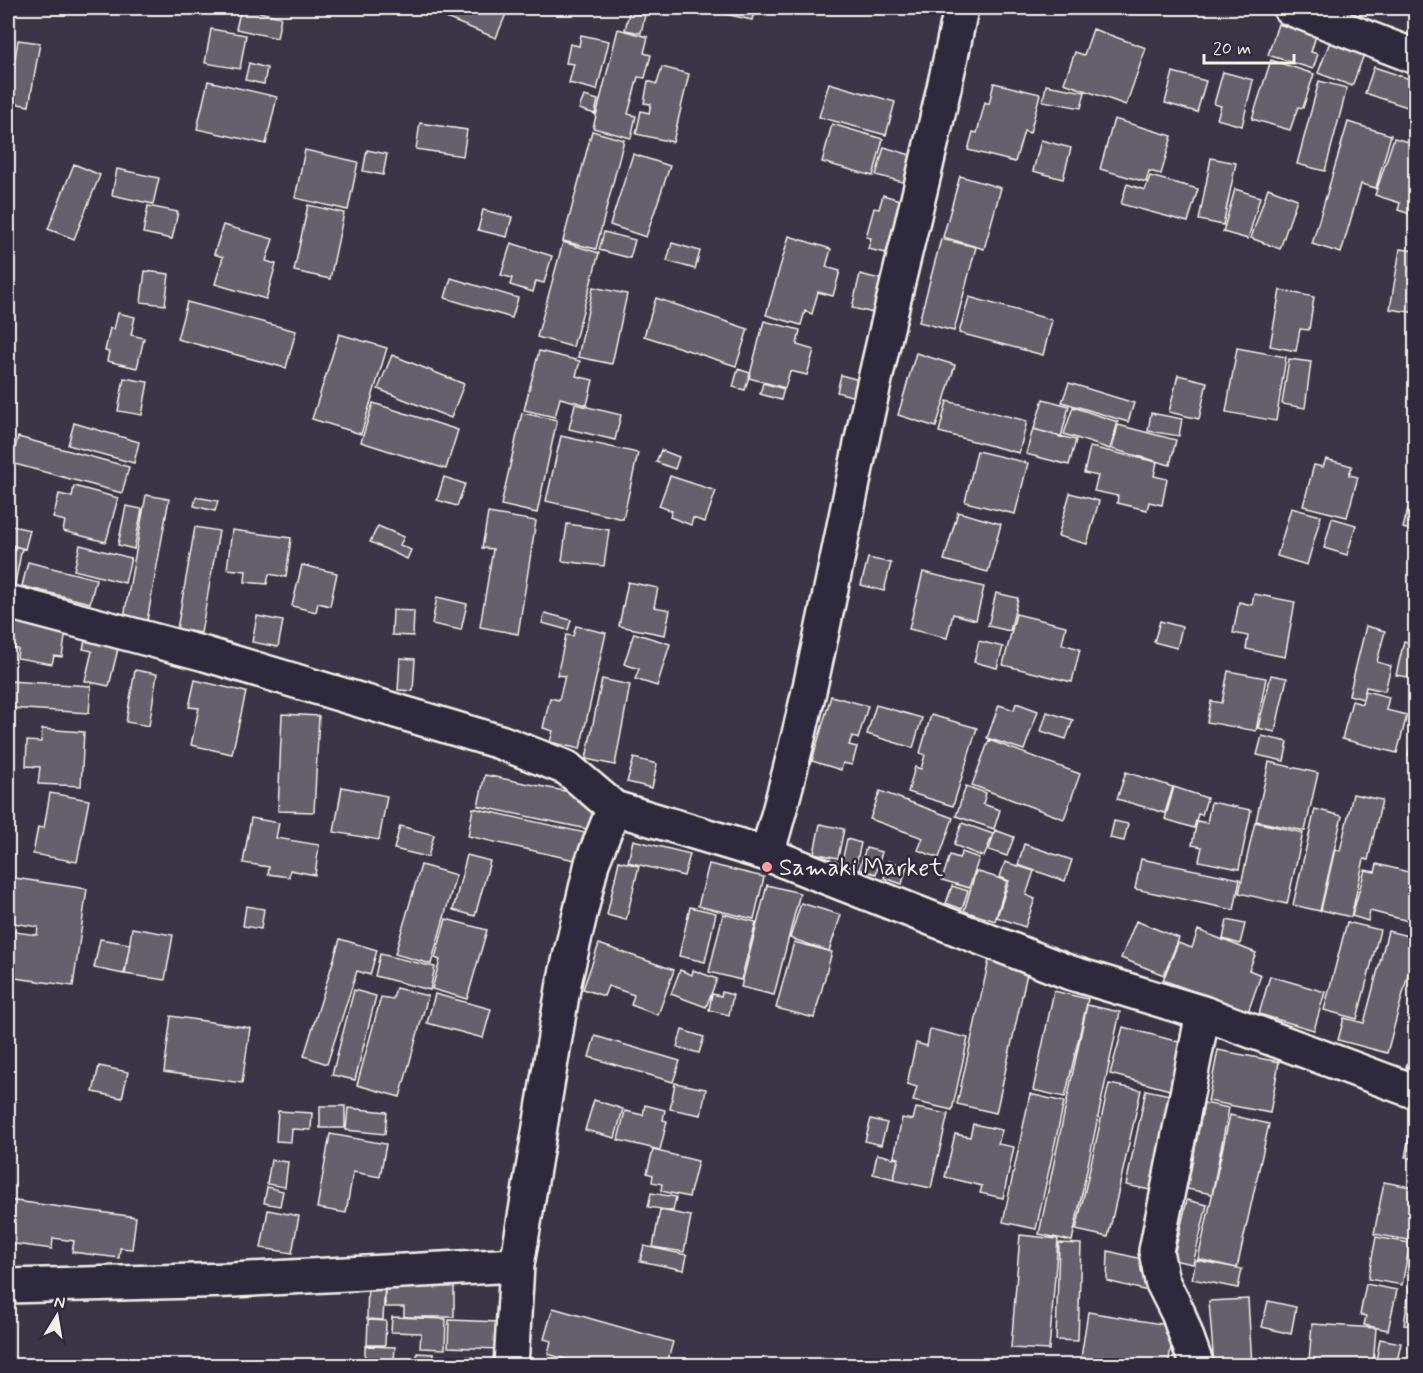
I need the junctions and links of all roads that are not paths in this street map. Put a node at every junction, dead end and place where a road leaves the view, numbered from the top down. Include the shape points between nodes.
1 (961, 8) edge
2 (1290, 8) edge
3 (1416, 57) edge
4 (8, 602) edge
5 (614, 808) junction
6 (767, 854) junction
7 (1203, 1013) junction
8 (1416, 1092) edge
9 (517, 1265) junction
10 (8, 1286) edge
11 (511, 1365) edge
12 (1197, 1365) edge

1 - 6 street via 787,785
2 - 3 street
4 - 5 street via 205,654 500,742 567,768
5 - 6 street
5 - 9 street via 592,863 564,983
6 - 7 street via 1068,972
7 - 8 street
7 - 12 street via 1156,1251 1162,1281
9 - 10 street via 232,1280
9 - 11 street

